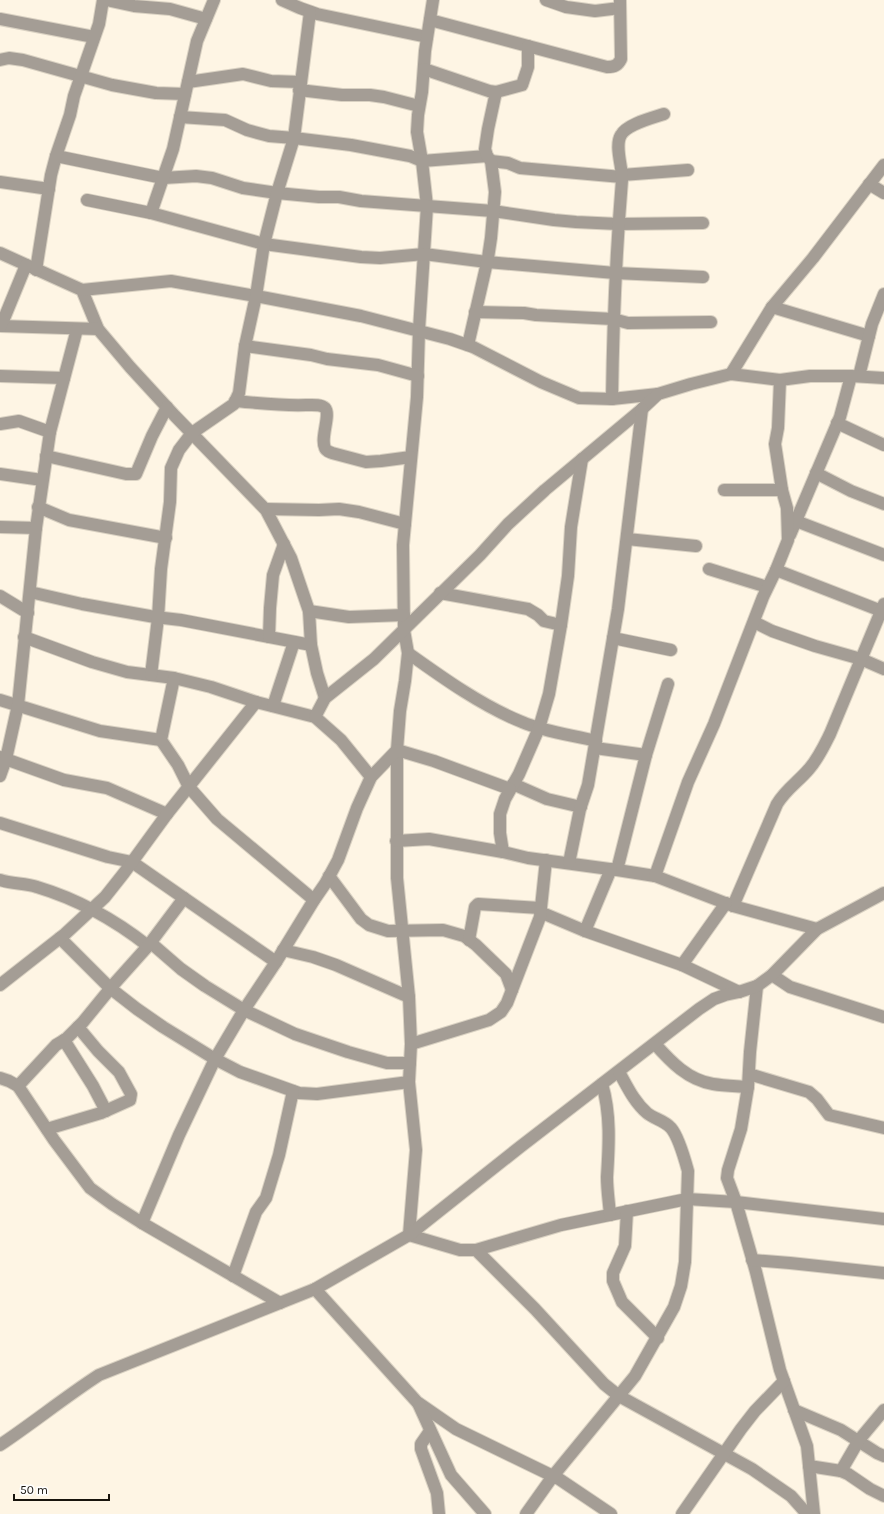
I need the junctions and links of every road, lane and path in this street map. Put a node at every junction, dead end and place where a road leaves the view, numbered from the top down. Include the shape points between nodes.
1 (105, 0) edge
2 (214, 0) edge
3 (282, 0) edge
4 (432, 0) edge
5 (546, 0) edge
6 (620, 4) edge
7 (310, 12) junction
8 (0, 18) edge
9 (206, 19) junction
10 (430, 20) junction
11 (94, 37) junction
12 (427, 37) junction
13 (528, 46) junction
14 (0, 60) edge
15 (424, 69) junction
16 (81, 76) junction
17 (188, 82) junction
18 (300, 86) junction
19 (496, 92) junction
20 (185, 94) junction
21 (419, 106) junction
22 (664, 114) dead end
23 (180, 117) junction
24 (294, 138) junction
25 (56, 156) junction
26 (489, 159) junction
27 (422, 161) junction
28 (884, 165) edge
29 (688, 170) dead end
30 (622, 176) junction
31 (163, 178) junction
32 (0, 182) edge
33 (869, 184) junction
34 (48, 189) junction
35 (277, 193) junction
36 (884, 193) edge
37 (87, 200) dead end
38 (427, 206) junction
39 (493, 211) junction
40 (151, 213) junction
41 (703, 223) dead end
42 (618, 224) junction
43 (264, 244) junction
44 (0, 254) edge
45 (424, 254) junction
46 (0, 262) edge
47 (487, 262) junction
48 (26, 266) junction
49 (615, 273) junction
50 (703, 277) dead end
51 (82, 290) junction
52 (884, 294) edge
53 (256, 296) junction
54 (772, 307) junction
55 (476, 312) junction
56 (613, 319) junction
57 (711, 322) dead end
58 (1, 326) edge
59 (77, 328) junction
60 (98, 329) junction
61 (419, 330) junction
62 (869, 336) junction
63 (468, 345) junction
64 (245, 346) junction
65 (731, 374) junction
66 (0, 376) edge
67 (418, 376) junction
68 (855, 376) junction
69 (64, 378) junction
70 (884, 378) edge
71 (780, 380) junction
72 (658, 394) junction
73 (612, 399) junction
74 (235, 401) junction
75 (167, 407) junction
76 (642, 410) junction
77 (837, 423) junction
78 (0, 424) edge
79 (50, 432) junction
80 (192, 433) junction
81 (884, 445) edge
82 (46, 456) junction
83 (411, 457) junction
84 (582, 459) junction
85 (816, 473) junction
86 (0, 474) edge
87 (42, 480) junction
88 (724, 490) dead end
89 (782, 490) junction
90 (884, 504) edge
91 (38, 507) junction
92 (266, 509) junction
93 (796, 521) junction
94 (405, 524) junction
95 (0, 527) edge
96 (36, 528) junction
97 (166, 538) junction
98 (627, 539) junction
99 (788, 540) junction
100 (284, 544) junction
101 (696, 546) dead end
102 (884, 556) edge
103 (709, 569) dead end
104 (776, 570) junction
105 (768, 587) junction
106 (30, 592) junction
107 (440, 593) junction
108 (0, 596) edge
109 (883, 609) edge
110 (309, 610) junction
111 (28, 613) junction
112 (404, 615) junction
113 (158, 618) junction
114 (754, 622) junction
115 (561, 626) junction
116 (404, 630) junction
117 (24, 637) junction
118 (269, 637) junction
119 (613, 638) junction
120 (294, 642) junction
121 (311, 645) junction
122 (671, 650) dead end
123 (408, 653) junction
124 (861, 659) junction
125 (884, 669) edge
126 (151, 675) junction
127 (174, 678) junction
128 (668, 684) dead end
129 (325, 698) junction
130 (0, 700) edge
131 (256, 702) junction
132 (18, 706) junction
133 (273, 706) junction
134 (315, 717) junction
135 (539, 728) junction
136 (161, 740) junction
137 (595, 745) junction
138 (397, 750) junction
139 (646, 755) junction
140 (3, 758) edge
141 (0, 776) edge
142 (372, 777) junction
143 (189, 787) junction
144 (512, 787) junction
145 (581, 807) junction
146 (167, 814) junction
147 (0, 823) edge
148 (396, 841) junction
149 (503, 852) junction
150 (546, 860) junction
151 (132, 862) junction
152 (569, 863) junction
153 (614, 869) junction
154 (329, 876) junction
155 (655, 876) junction
156 (0, 880) edge
157 (884, 893) edge
158 (184, 898) junction
159 (314, 900) junction
160 (729, 905) junction
161 (91, 909) junction
162 (540, 910) junction
163 (817, 929) junction
164 (402, 931) junction
165 (585, 931) junction
166 (60, 938) junction
167 (469, 940) junction
168 (149, 944) junction
169 (283, 950) junction
170 (276, 962) junction
171 (682, 965) junction
172 (772, 975) junction
173 (0, 985) edge
174 (757, 986) junction
175 (110, 988) junction
176 (512, 990) junction
177 (739, 992) junction
178 (409, 997) junction
179 (244, 1010) junction
180 (884, 1017) edge
181 (78, 1027) junction
182 (64, 1040) junction
183 (411, 1044) junction
184 (655, 1044) junction
185 (215, 1059) junction
186 (410, 1063) junction
187 (619, 1072) junction
188 (749, 1074) junction
189 (0, 1078) edge
190 (409, 1082) junction
191 (602, 1084) junction
192 (18, 1086) junction
193 (748, 1087) junction
194 (293, 1091) junction
195 (106, 1110) junction
196 (884, 1128) edge
197 (47, 1129) junction
198 (686, 1199) junction
199 (736, 1202) junction
200 (627, 1211) junction
201 (610, 1215) junction
202 (884, 1219) edge
203 (142, 1223) junction
204 (409, 1234) junction
205 (476, 1250) junction
206 (752, 1260) junction
207 (884, 1272) edge
208 (233, 1276) junction
209 (315, 1289) junction
210 (280, 1302) junction
211 (658, 1338) junction
212 (784, 1381) junction
213 (619, 1396) junction
214 (418, 1402) junction
215 (794, 1410) junction
216 (884, 1410) edge
217 (430, 1430) junction
218 (858, 1440) junction
219 (0, 1445) edge
220 (725, 1454) junction
221 (884, 1456) edge
222 (809, 1466) junction
223 (841, 1471) junction
224 (553, 1476) junction
225 (884, 1496) edge
226 (439, 1514) edge
227 (485, 1514) edge
228 (526, 1514) edge
229 (611, 1514) edge
230 (682, 1514) edge
231 (807, 1514) edge
232 (814, 1514) edge

1 - 9 street via 170,9
1 - 11 street
2 - 9 street
3 - 7 street
4 - 10 street
5 - 6 street via 566,7 595,11
6 - 13 street via 621,59 613,67
7 - 12 street
7 - 18 street
8 - 11 street
9 - 17 street via 197,41
10 - 12 street
10 - 13 street
11 - 16 street
12 - 15 street
13 - 19 street via 528,67 522,85
14 - 16 street via 23,60
15 - 19 street
15 - 21 street
16 - 20 street via 156,93
16 - 25 street
17 - 18 street via 243,74
17 - 20 street
18 - 21 street via 342,95 377,96
18 - 24 street
19 - 26 street via 485,149
20 - 23 street
21 - 27 street via 417,132
22 - 30 street via 629,128 621,134 619,152
23 - 24 street via 225,120 269,136
23 - 31 street
24 - 27 street via 351,145 410,156
24 - 35 street
25 - 31 street
25 - 34 street
26 - 27 street
26 - 30 street via 520,168
26 - 39 street via 495,192
27 - 38 street
28 - 33 street
29 - 30 street
30 - 42 street
31 - 35 street via 204,177 243,188
31 - 40 street
32 - 34 street
33 - 36 street
33 - 54 street
34 - 48 street
35 - 38 street
35 - 43 street
37 - 40 street
38 - 39 street
38 - 45 street
39 - 42 street via 554,220
39 - 47 street
40 - 43 street
41 - 42 street
42 - 49 street
43 - 45 street via 366,258
43 - 53 street
44 - 48 street
45 - 47 street
45 - 61 street
46 - 48 street
47 - 49 street
47 - 55 street
48 - 51 street
48 - 58 street
49 - 50 street
49 - 56 street
51 - 53 street via 171,281
51 - 60 street
52 - 62 street
53 - 61 street
53 - 64 street
54 - 62 street
54 - 65 street
55 - 56 street
55 - 63 street
56 - 57 street via 628,324
56 - 73 street
58 - 59 street
59 - 60 street
59 - 69 street
60 - 75 street
61 - 63 street
61 - 67 street
62 - 68 street
63 - 73 street via 578,398
64 - 67 street via 378,364
64 - 74 street via 239,393
65 - 71 street
65 - 72 street
66 - 69 street
67 - 83 street
68 - 70 street
68 - 71 street via 810,376
68 - 77 street
69 - 79 street
71 - 89 street via 775,444
72 - 73 street
72 - 76 street
74 - 80 street
74 - 83 street via 284,406 322,406 327,413 324,448 327,451 366,462
75 - 80 street
75 - 82 street via 136,474
76 - 84 street
76 - 98 street
77 - 81 street
77 - 85 street
78 - 79 street via 20,422
79 - 82 street
80 - 92 street
80 - 97 street via 177,454 171,468
82 - 87 street
83 - 94 street
84 - 107 street via 508,524
84 - 115 street via 571,527
85 - 90 street
85 - 93 street
86 - 87 street
87 - 91 street
88 - 89 street
89 - 99 street via 788,521
91 - 96 street
91 - 97 street via 70,520
92 - 94 street via 340,509
92 - 100 street
93 - 99 street
93 - 102 street
94 - 112 street
95 - 96 street
96 - 106 street
97 - 113 street
98 - 101 street
98 - 119 street
99 - 104 street
100 - 110 street
100 - 118 street via 273,575
103 - 105 street
104 - 105 street
104 - 109 street
105 - 114 street
106 - 111 street
106 - 113 street
107 - 115 street via 528,609 544,621
107 - 116 street
108 - 111 street
109 - 124 street
110 - 112 street via 349,617
110 - 121 street
111 - 117 street
112 - 116 street
113 - 118 street
113 - 126 street
114 - 124 street via 815,646
114 - 155 street via 688,782
115 - 135 street via 549,694
116 - 123 street
116 - 129 street via 374,659
117 - 126 street via 92,662 127,672
117 - 132 street
118 - 120 street
119 - 122 street
119 - 137 street
120 - 121 street
120 - 133 street
121 - 129 street
123 - 135 street via 481,702
123 - 138 street
124 - 125 street
124 - 160 street via 821,752 809,769 783,793
126 - 127 street
127 - 131 street via 212,687
127 - 136 street
128 - 139 street
129 - 134 street
130 - 132 street
131 - 133 street
131 - 143 street
132 - 136 street via 100,731
132 - 140 street
133 - 134 street
134 - 142 street via 341,740
135 - 137 street
135 - 144 street
136 - 143 street
137 - 139 street
137 - 145 street
138 - 142 street
138 - 144 street
138 - 148 street
139 - 153 street
140 - 141 street
140 - 146 street via 64,780 107,788
142 - 154 street
143 - 146 street
143 - 159 street via 217,819
144 - 145 street
144 - 149 street via 500,814
145 - 152 street
146 - 151 street
147 - 151 street via 108,857
148 - 149 street via 429,839
148 - 164 street
149 - 150 street
150 - 152 street
150 - 162 street
151 - 158 street
151 - 161 street via 105,897
152 - 153 street
153 - 155 street
153 - 165 street
154 - 159 street
154 - 164 street via 360,919 379,929
155 - 160 street
156 - 161 street via 35,886
157 - 163 street
158 - 168 street
158 - 170 street
159 - 169 street
160 - 163 street
160 - 171 street
161 - 166 street
161 - 168 street
162 - 165 street
162 - 167 street via 478,904 475,907
162 - 176 street via 539,922
163 - 172 street
164 - 167 street via 444,930
164 - 178 street
165 - 171 street
166 - 173 street
166 - 175 street
167 - 176 street via 506,974
168 - 175 street
168 - 179 street via 205,986
169 - 170 street
169 - 178 street via 336,965
170 - 179 street
171 - 177 street
172 - 174 street
172 - 180 street via 790,987
174 - 177 street
174 - 188 street
175 - 181 street
175 - 185 street via 163,1027
176 - 183 street via 501,1012 489,1020
177 - 184 street via 714,999
178 - 183 street
179 - 185 street
179 - 186 street via 295,1034 348,1052 388,1063
181 - 182 street
181 - 195 street via 119,1072 131,1094 130,1100
182 - 192 street via 56,1045
182 - 195 street
183 - 186 street
184 - 187 street
184 - 193 street via 674,1064 698,1080 711,1084
185 - 194 street via 240,1072
185 - 203 street
186 - 190 street
187 - 191 street
187 - 198 street via 636,1102 647,1113 671,1128 688,1171
188 - 193 street
188 - 196 street via 809,1092 829,1115
189 - 192 street
190 - 194 street via 317,1094
190 - 204 street via 416,1150
191 - 201 street via 608,1112 607,1178
191 - 204 street
192 - 197 street
193 - 199 street via 727,1178
194 - 208 street via 279,1155 266,1198 256,1212
195 - 197 street
197 - 203 street via 90,1188
198 - 199 street
198 - 200 street
198 - 211 street via 681,1286 674,1307
199 - 202 street
199 - 206 street
200 - 201 street
200 - 211 street via 625,1246 613,1273 613,1281 622,1302
201 - 205 street via 561,1225
203 - 208 street
204 - 205 street via 460,1250
204 - 209 street
205 - 213 street via 604,1384
206 - 207 street
206 - 212 street
208 - 210 street
209 - 210 street
209 - 214 street
210 - 219 street via 99,1375
211 - 213 street via 635,1376
212 - 215 street
212 - 220 street via 755,1411
213 - 220 street
213 - 224 street
214 - 217 street
214 - 224 street via 456,1429
215 - 218 street
215 - 222 street via 807,1446
216 - 218 street
217 - 226 street via 421,1444 421,1449 437,1493
217 - 227 street via 451,1475
218 - 221 street
218 - 223 street
220 - 230 street
220 - 231 street via 791,1496
222 - 223 street
222 - 232 street
223 - 225 street
224 - 228 street
224 - 229 street

